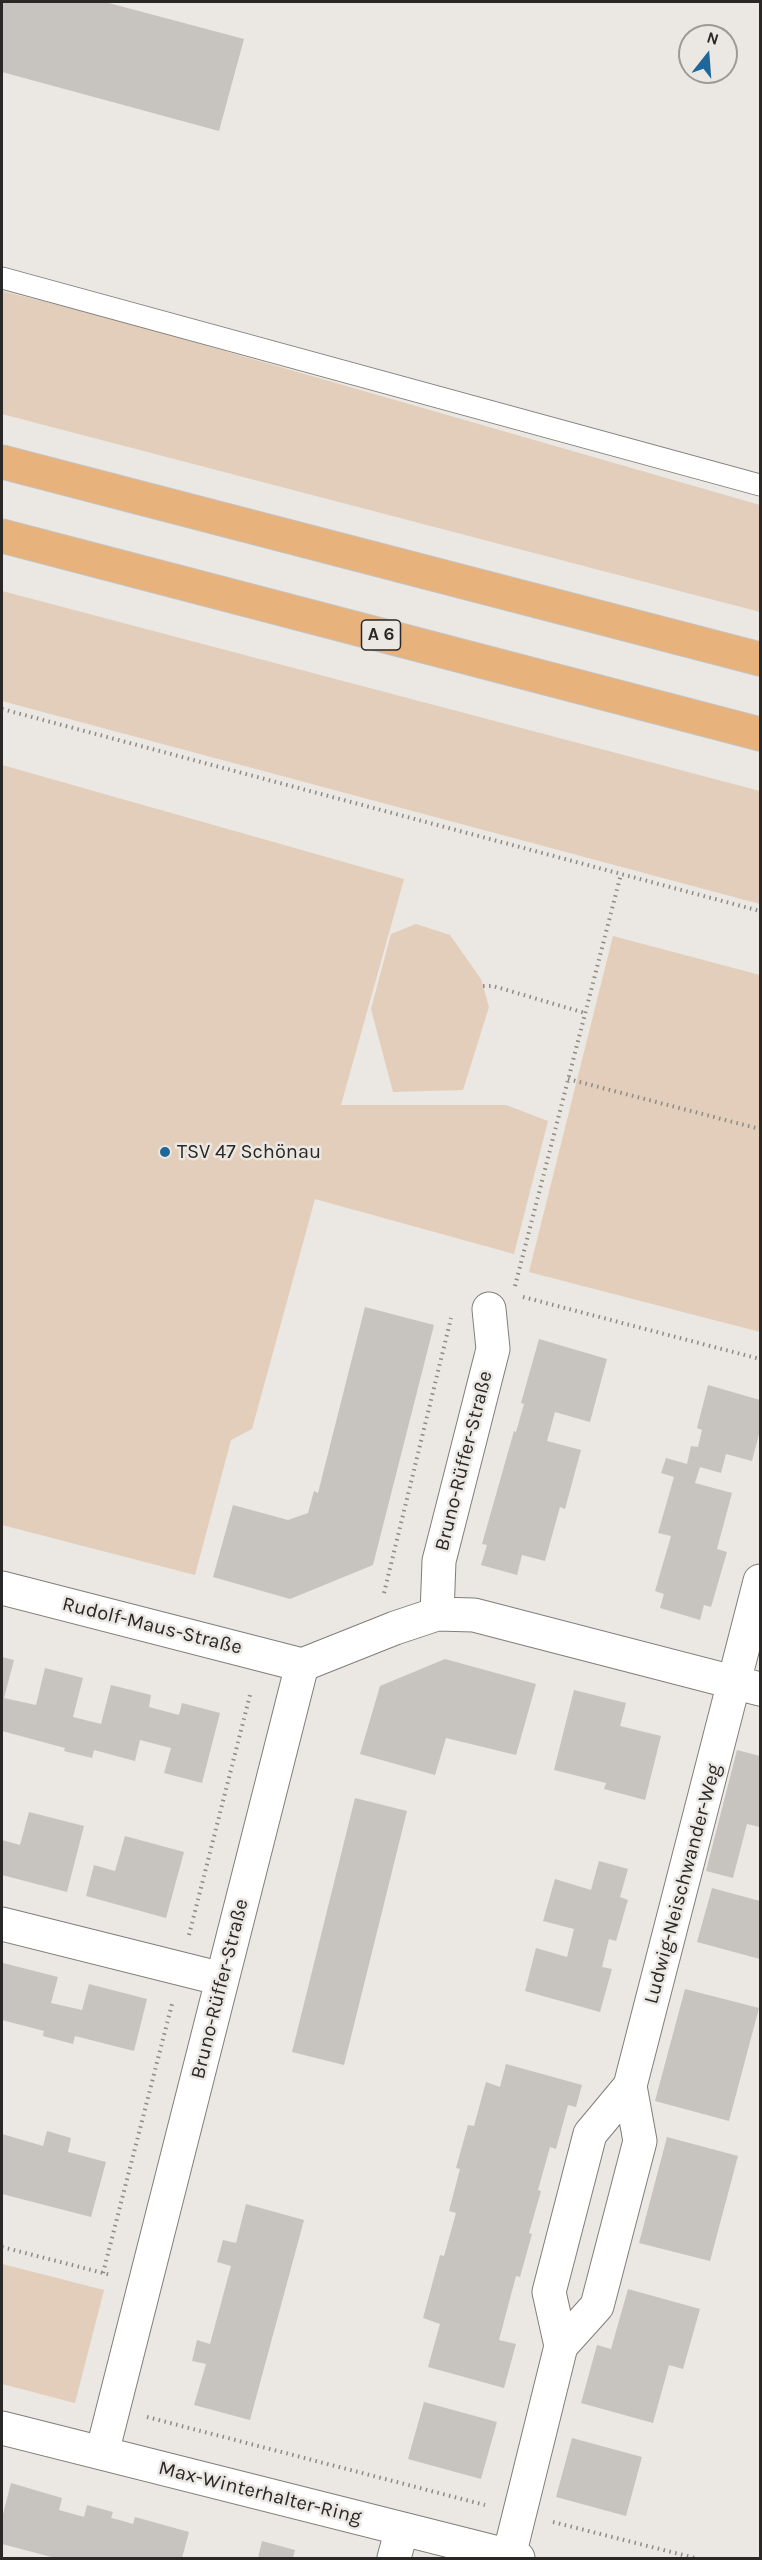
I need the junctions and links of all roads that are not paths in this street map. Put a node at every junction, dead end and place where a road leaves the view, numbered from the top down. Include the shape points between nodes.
1 (2, 279) edge
2 (2, 462) edge
3 (760, 485) edge
4 (2, 536) edge
5 (760, 659) edge
6 (760, 734) edge
7 (489, 1309) dead end
8 (760, 1581) edge
9 (2, 1588) edge
10 (436, 1614) junction
11 (302, 1665) junction
12 (748, 1686) edge
13 (2, 1924) edge
14 (222, 1979) junction
15 (630, 2086) junction
16 (561, 2346) junction
17 (2, 2428) edge
18 (102, 2453) junction
19 (398, 2544) edge
20 (514, 2557) edge

1 - 3 lane
2 - 5 highway
4 - 6 highway, A 6
7 - 10 street, Bruno-Rüffer-Straße via 493,1349 439,1561
8 - 12 street
9 - 11 street, Rudolf-Maus-Straße
10 - 11 street
10 - 12 street via 474,1615
11 - 14 street, Bruno-Rüffer-Straße
12 - 15 street, Ludwig-Neischwander-Weg
13 - 14 street
14 - 18 street, Bruno-Rüffer-Straße
15 - 16 street, Ludwig-Neischwander-Weg via 640,2141 597,2306
15 - 16 street, Ludwig-Neischwander-Weg via 590,2134 549,2292
16 - 20 street, Ludwig-Neischwander-Weg via 520,2514
17 - 18 street, Max-Winterhalter-Ring
18 - 19 street, Max-Winterhalter-Ring
19 - 20 street, Max-Winterhalter-Ring

